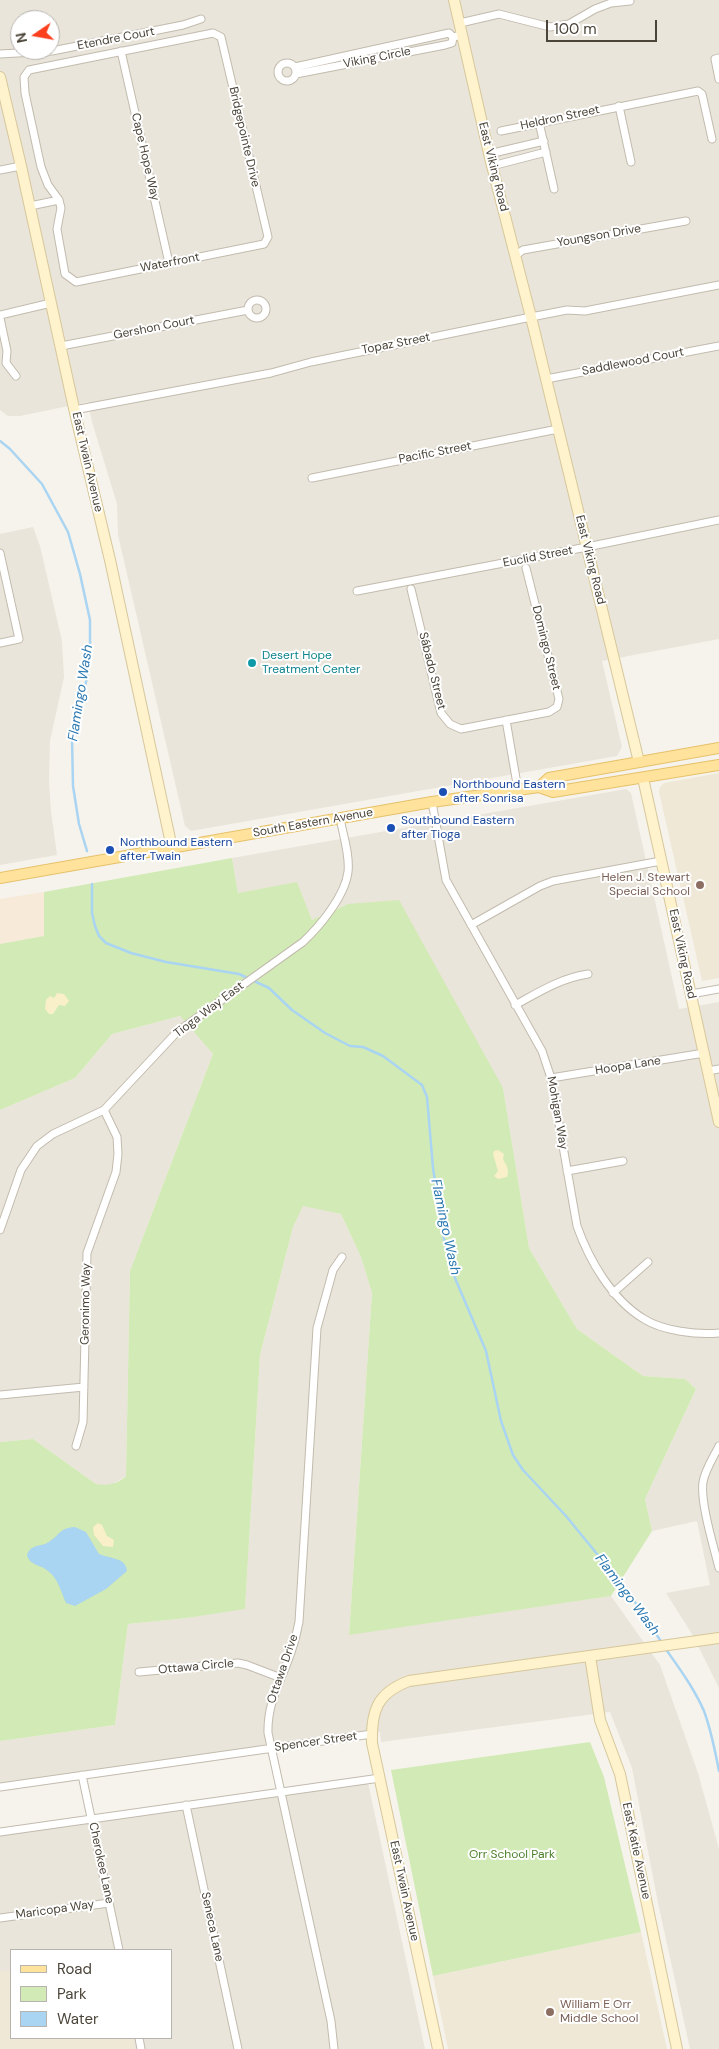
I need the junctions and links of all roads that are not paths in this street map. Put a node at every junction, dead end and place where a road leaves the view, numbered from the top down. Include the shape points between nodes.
1 (454, 0) edge
2 (630, 1) edge
3 (200, 18) dead end
4 (460, 23) junction
5 (458, 36) junction
6 (121, 51) junction
7 (0, 54) edge
8 (719, 58) edge
9 (0, 77) edge
10 (719, 79) edge
11 (619, 106) junction
12 (539, 122) junction
13 (501, 131) dead end
14 (712, 138) dead end
15 (544, 141) junction
16 (546, 152) junction
17 (490, 154) junction
18 (631, 162) dead end
19 (21, 166) junction
20 (492, 166) junction
21 (0, 170) edge
22 (554, 189) dead end
23 (59, 200) junction
24 (30, 206) junction
25 (686, 221) dead end
26 (266, 240) joint
27 (515, 256) junction
28 (170, 263) junction
29 (719, 285) edge
30 (51, 303) junction
31 (248, 310) dead end
32 (0, 317) edge
33 (531, 317) junction
34 (61, 346) junction
35 (719, 346) edge
36 (3, 362) edge
37 (16, 376) dead end
38 (546, 379) junction
39 (74, 410) junction
40 (558, 429) junction
41 (312, 478) dead end
42 (719, 520) edge
43 (587, 547) junction
44 (0, 553) edge
45 (526, 568) dead end
46 (411, 588) dead end
47 (357, 591) dead end
48 (0, 643) edge
49 (506, 720) junction
50 (719, 748) edge
51 (639, 762) junction
52 (719, 765) edge
53 (643, 778) junction
54 (538, 787) junction
55 (518, 790) junction
56 (432, 802) junction
57 (340, 818) junction
58 (172, 848) junction
59 (661, 861) junction
60 (0, 878) edge
61 (471, 925) junction
62 (588, 974) dead end
63 (719, 989) edge
64 (691, 994) junction
65 (515, 1005) junction
66 (704, 1054) junction
67 (719, 1069) edge
68 (708, 1071) junction
69 (551, 1078) junction
70 (104, 1110) junction
71 (719, 1122) edge
72 (623, 1161) dead end
73 (567, 1171) junction
74 (0, 1230) edge
75 (342, 1257) dead end
76 (648, 1262) dead end
77 (613, 1293) junction
78 (719, 1333) edge
79 (84, 1387) junction
80 (0, 1395) edge
81 (76, 1446) dead end
82 (719, 1446) edge
83 (719, 1568) edge
84 (719, 1638) edge
85 (590, 1656) junction
86 (139, 1672) dead end
87 (281, 1678) junction
88 (372, 1734) junction
89 (272, 1748) junction
90 (82, 1775) junction
91 (380, 1778) junction
92 (0, 1787) edge
93 (281, 1792) junction
94 (186, 1805) junction
95 (91, 1820) junction
96 (0, 1832) edge
97 (109, 1903) junction
98 (0, 1918) edge
99 (119, 1949) edge
100 (238, 2049) edge
101 (334, 2049) edge
102 (438, 2049) edge
103 (678, 2049) edge

1 - 4 street, East Viking Road
2 - 4 street via 611,3 569,24 550,27 499,14
3 - 7 street, Etendre Court via 182,25 52,51
4 - 5 street, East Viking Road
5 - 5 street, Viking Circle via 449,33 296,71 445,45
5 - 17 street, East Viking Road
6 - 23 street via 29,70 24,77 41,167
6 - 26 street, Bridgepointe Drive via 213,33 220,37 268,237
6 - 28 street, Cape Hope Way
8 - 10 street via 715,59
9 - 19 street, East Twain Avenue
11 - 12 street, Heldron Street
11 - 14 street, Heldron Street via 698,91 702,94
11 - 18 street
12 - 13 street, Heldron Street
12 - 15 street
15 - 16 street
15 - 17 street
16 - 20 street
16 - 22 street
17 - 20 street, East Viking Road
19 - 21 street
19 - 24 street, East Twain Avenue
20 - 27 street, East Viking Road
23 - 24 street
23 - 28 street, Waterfront via 61,208 57,229 65,274 76,282
24 - 30 street, East Twain Avenue
25 - 27 street, Youngson Drive via 523,250
26 - 28 street, Waterfront via 264,244
27 - 33 street, East Viking Road
29 - 33 street, Topaz Street via 585,311 567,310
30 - 32 street
30 - 34 street, East Twain Avenue
31 - 34 street, Gershon Court
32 - 36 street via 7,351
33 - 38 street, East Viking Road
33 - 39 street, Topaz Street via 271,373
34 - 39 street, East Twain Avenue
35 - 38 street, Saddlewood Court
36 - 37 street
38 - 40 street, East Viking Road
39 - 58 street, East Twain Avenue
40 - 41 street, Pacific Street
40 - 43 street, East Viking Road
42 - 43 street, Euclid Street
43 - 47 street, Euclid Street
43 - 51 street, East Viking Road
44 - 48 street via 19,639
45 - 49 street, Domingo Street via 559,699 557,707 549,712
46 - 49 street, Sábado Street via 441,713 450,724 461,728
49 - 55 street
50 - 51 main road, South Eastern Avenue
51 - 53 street, East Viking Road
51 - 54 main road, South Eastern Avenue via 549,778
52 - 53 main road, South Eastern Avenue
53 - 54 main road, South Eastern Avenue via 553,792
53 - 59 street, East Viking Road
54 - 55 main road, South Eastern Avenue
55 - 56 main road, South Eastern Avenue
56 - 57 main road, South Eastern Avenue
56 - 61 street, Mohigan Way via 446,880
57 - 58 main road, South Eastern Avenue
57 - 70 street, Tioga Way East via 348,873 341,892 319,926 303,942 177,1032
58 - 60 main road, South Eastern Avenue
59 - 61 street via 553,881
59 - 64 street, East Viking Road
61 - 65 street, Mohigan Way
62 - 65 street via 556,982
63 - 64 street
64 - 66 street, East Viking Road
65 - 69 street, Mohigan Way via 542,1051
66 - 68 street, East Viking Road
66 - 69 street, Hoopa Lane
67 - 68 street
68 - 71 street, East Viking Road
69 - 73 street, Mohigan Way
70 - 74 street, Tioga Way East via 53,1134 37,1146 21,1170
70 - 79 street, Geronimo Way via 117,1137 118,1154 116,1172 87,1253
72 - 73 street
73 - 77 street, Mohigan Way via 577,1226 585,1248
75 - 87 street, Ottawa Drive via 327,1285 317,1328 298,1622
76 - 77 street
77 - 78 street, Mohigan Way via 644,1319 674,1330
79 - 80 street
79 - 81 street, Geronimo Way via 83,1422
82 - 83 street via 703,1484
84 - 85 street, Spencer Street
85 - 88 street, Spencer Street via 409,1681 382,1698 373,1715
85 - 103 street, East Katie Avenue via 600,1720 620,1774
86 - 87 street, Ottawa Circle via 238,1663
87 - 89 street, Ottawa Drive via 268,1716
88 - 89 street, Spencer Street
88 - 91 street, East Twain Avenue
89 - 90 street, Spencer Street
89 - 93 street, Ottawa Drive
90 - 92 street, Spencer Street
90 - 95 street, Cherokee Lane
91 - 93 street
91 - 102 street, East Twain Avenue
93 - 94 street
93 - 101 street, Ottawa Drive via 331,2021
94 - 95 street
94 - 100 street, Seneca Lane
95 - 96 street
95 - 97 street, Cherokee Lane
97 - 98 street, Maricopa Way
97 - 99 street, Cherokee Lane

